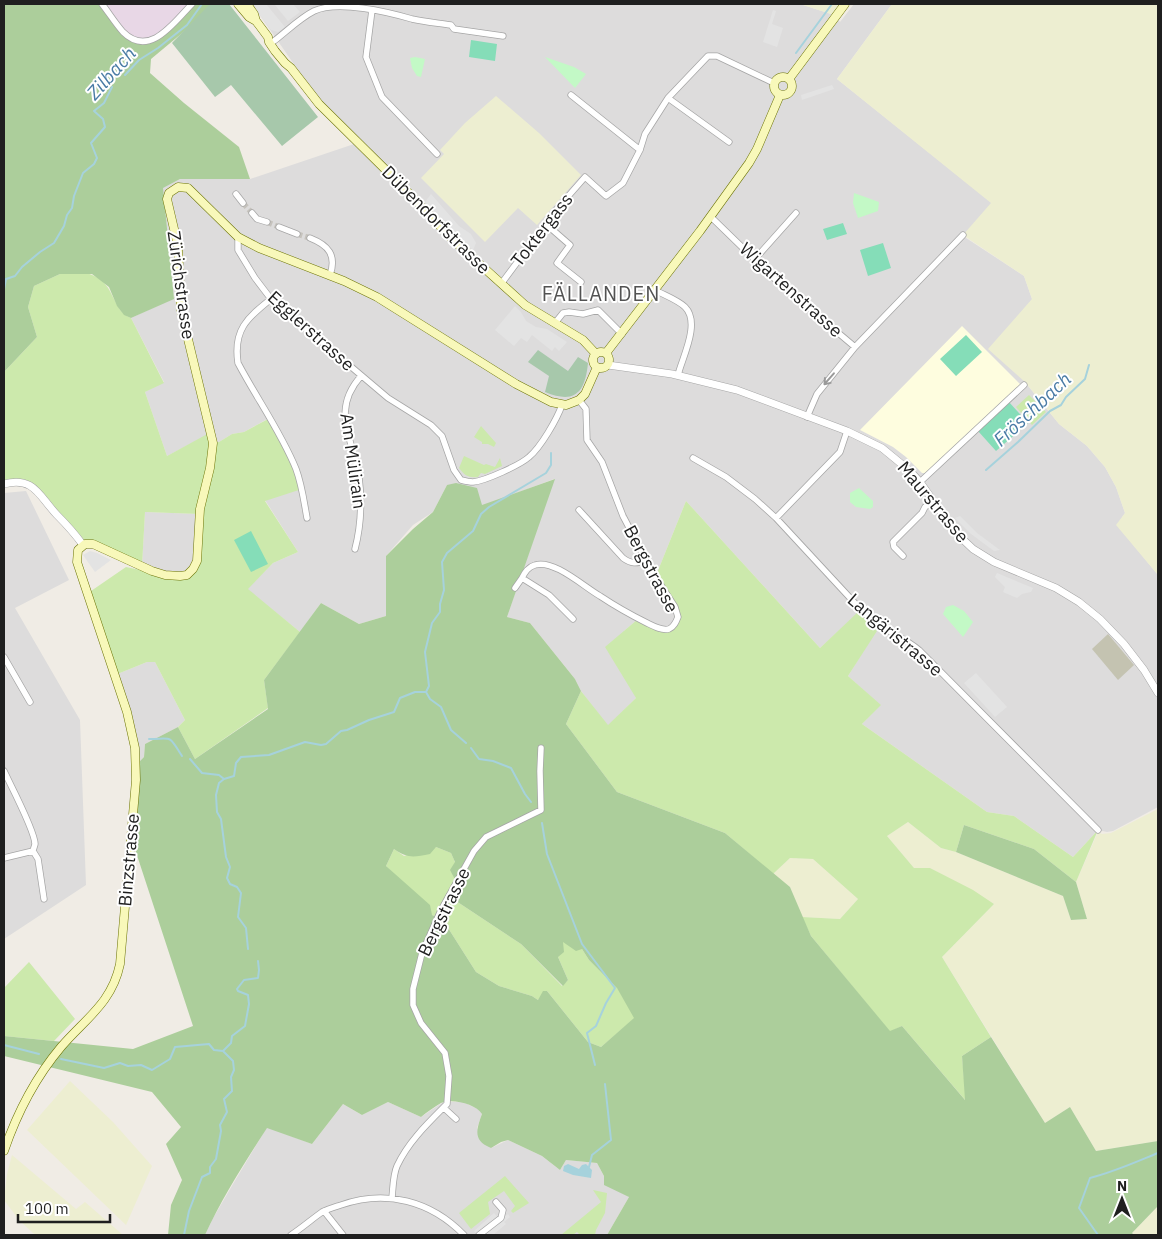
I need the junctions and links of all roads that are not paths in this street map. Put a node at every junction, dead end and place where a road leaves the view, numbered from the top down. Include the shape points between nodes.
1 (102, 4) edge
2 (192, 4) edge
3 (238, 4) edge
4 (247, 4) edge
5 (845, 4) edge
6 (330, 5) edge
7 (372, 10) junction
8 (256, 21) junction
9 (504, 36) dead end
10 (271, 39) junction
11 (788, 78) junction
12 (774, 83) junction
13 (571, 94) dead end
14 (780, 95) junction
15 (668, 98) junction
16 (729, 142) dead end
17 (640, 150) junction
18 (437, 154) dead end
19 (236, 194) dead end
20 (243, 203) tunnel mouth
21 (252, 213) tunnel mouth
22 (796, 213) dead end
23 (710, 216) junction
24 (267, 222) tunnel mouth
25 (547, 225) junction
26 (279, 227) tunnel mouth
27 (297, 234) tunnel mouth
28 (963, 236) dead end
29 (238, 237) junction
30 (310, 238) tunnel mouth
31 (755, 259) junction
32 (330, 275) junction
33 (581, 282) dead end
34 (501, 284) junction
35 (654, 290) junction
36 (271, 299) junction
37 (555, 323) junction
38 (622, 334) junction
39 (855, 347) junction
40 (606, 353) junction
41 (596, 354) junction
42 (608, 365) junction
43 (597, 367) junction
44 (361, 376) junction
45 (678, 376) junction
46 (1024, 385) dead end
47 (579, 400) junction
48 (562, 405) junction
49 (807, 417) junction
50 (847, 431) junction
51 (693, 458) dead end
52 (920, 482) junction
53 (4, 484) edge
54 (933, 502) junction
55 (579, 510) dead end
56 (307, 518) dead end
57 (776, 518) junction
58 (83, 545) junction
59 (355, 550) dead end
60 (903, 556) dead end
61 (646, 560) junction
62 (522, 578) junction
63 (515, 588) dead end
64 (573, 619) dead end
65 (4, 657) edge
66 (1158, 693) edge
67 (30, 702) dead end
68 (541, 748) dead end
69 (4, 771) edge
70 (1098, 830) dead end
71 (33, 851) junction
72 (4, 858) edge
73 (44, 899) dead end
74 (445, 1106) junction
75 (456, 1119) dead end
76 (4, 1151) edge
77 (392, 1198) junction
78 (496, 1202) dead end
79 (324, 1211) junction
80 (292, 1235) edge
81 (343, 1235) edge
82 (464, 1235) edge
83 (479, 1235) edge

1 - 2 street via 124,32 133,39 144,41 165,32
3 - 8 main road, Dübendorfstrasse
4 - 8 main road, Dübendorfstrasse
5 - 11 main road
6 - 7 street
6 - 10 street via 307,15
7 - 9 street via 450,25 454,29
7 - 18 street via 366,57 382,97
8 - 10 main road, Dübendorfstrasse
10 - 34 main road, Dübendorfstrasse via 324,109
11 - 12 main road via 782,77
11 - 14 main road via 792,84 791,91
12 - 14 main road via 774,89
12 - 15 street via 717,56 708,56
13 - 17 street
14 - 23 main road via 753,157
15 - 16 street
15 - 17 street via 645,134
17 - 25 street, Toktergass via 623,182 606,196 585,177 549,218
19 - 20 street
21 - 24 street via 256,219
22 - 31 street
23 - 31 street, Wigartenstrasse
23 - 35 main road
25 - 33 street via 570,245 557,263
25 - 34 street, Toktergass
26 - 27 street
28 - 39 street
29 - 32 main road, Zürichstrasse
29 - 36 street, Egglerstrasse via 238,250
29 - 58 main road, Zürichstrasse via 190,189 178,187 169,193 167,203 178,246 182,318 213,443 200,509 195,565 185,575 165,575 100,546
30 - 32 street via 321,242 331,253
31 - 39 street, Wigartenstrasse
32 - 48 main road, Zürichstrasse via 377,297 534,394
34 - 37 main road, Dübendorfstrasse
35 - 38 main road
35 - 45 street via 681,304 690,317 690,338
36 - 44 street, Egglerstrasse
36 - 56 street via 245,322 238,336 236,352 238,363 296,470
37 - 38 street via 563,313 583,314 598,310
37 - 41 main road, Dübendorfstrasse via 583,340
38 - 40 main road
39 -> 49 street, Wigartenstrasse via 817,394
40 - 41 main road
40 - 42 main road via 610,360
41 - 43 main road via 593,360
42 - 43 main road
42 - 45 street, Maurstrasse
43 - 47 main road
44 - 48 street, Egglerstrasse via 437,430 445,442 454,470 462,480 472,482 530,456
44 - 59 street, Am Mülirain via 350,390 344,418 359,476 360,527
45 - 49 street, Maurstrasse via 737,390
46 - 52 street
47 - 48 main road
47 - 61 street, Bergstrasse via 586,409 587,440 602,462 623,516
49 - 50 street, Maurstrasse
50 - 52 street, Maurstrasse via 882,448
50 - 57 street via 840,452
51 - 57 street, Langäristrasse via 726,477
52 - 54 street, Maurstrasse
53 - 58 street via 20,482 35,488
54 - 60 street via 893,542
54 - 66 street, Maurstrasse via 955,532 973,549 994,562 1056,588 1093,612 1124,644
55 - 61 street via 623,558 636,563
57 - 70 street, Langäristrasse via 865,614 919,650
58 - 76 main road, Binzstrasse via 77,553 78,562 127,712 135,748 136,780 120,964 115,982 101,1005 62,1046 34,1085
61 - 62 street, Bergstrasse via 677,612 676,622 669,629 659,629 638,619 546,564 528,568
62 - 63 street
62 - 64 street via 549,595
65 - 67 street
68 - 74 street, Bergstrasse via 541,810 486,837 474,851 441,910 422,953 413,989 413,1005 421,1023 445,1053 449,1076
69 - 71 street via 28,820 35,844
71 - 72 street
71 - 73 street via 38,859
74 - 75 street
74 - 77 street via 414,1139 396,1168
77 - 79 street via 361,1199
77 - 82 street via 414,1202 438,1214
78 - 83 street via 503,1210 501,1218
79 - 80 street
79 - 81 street

